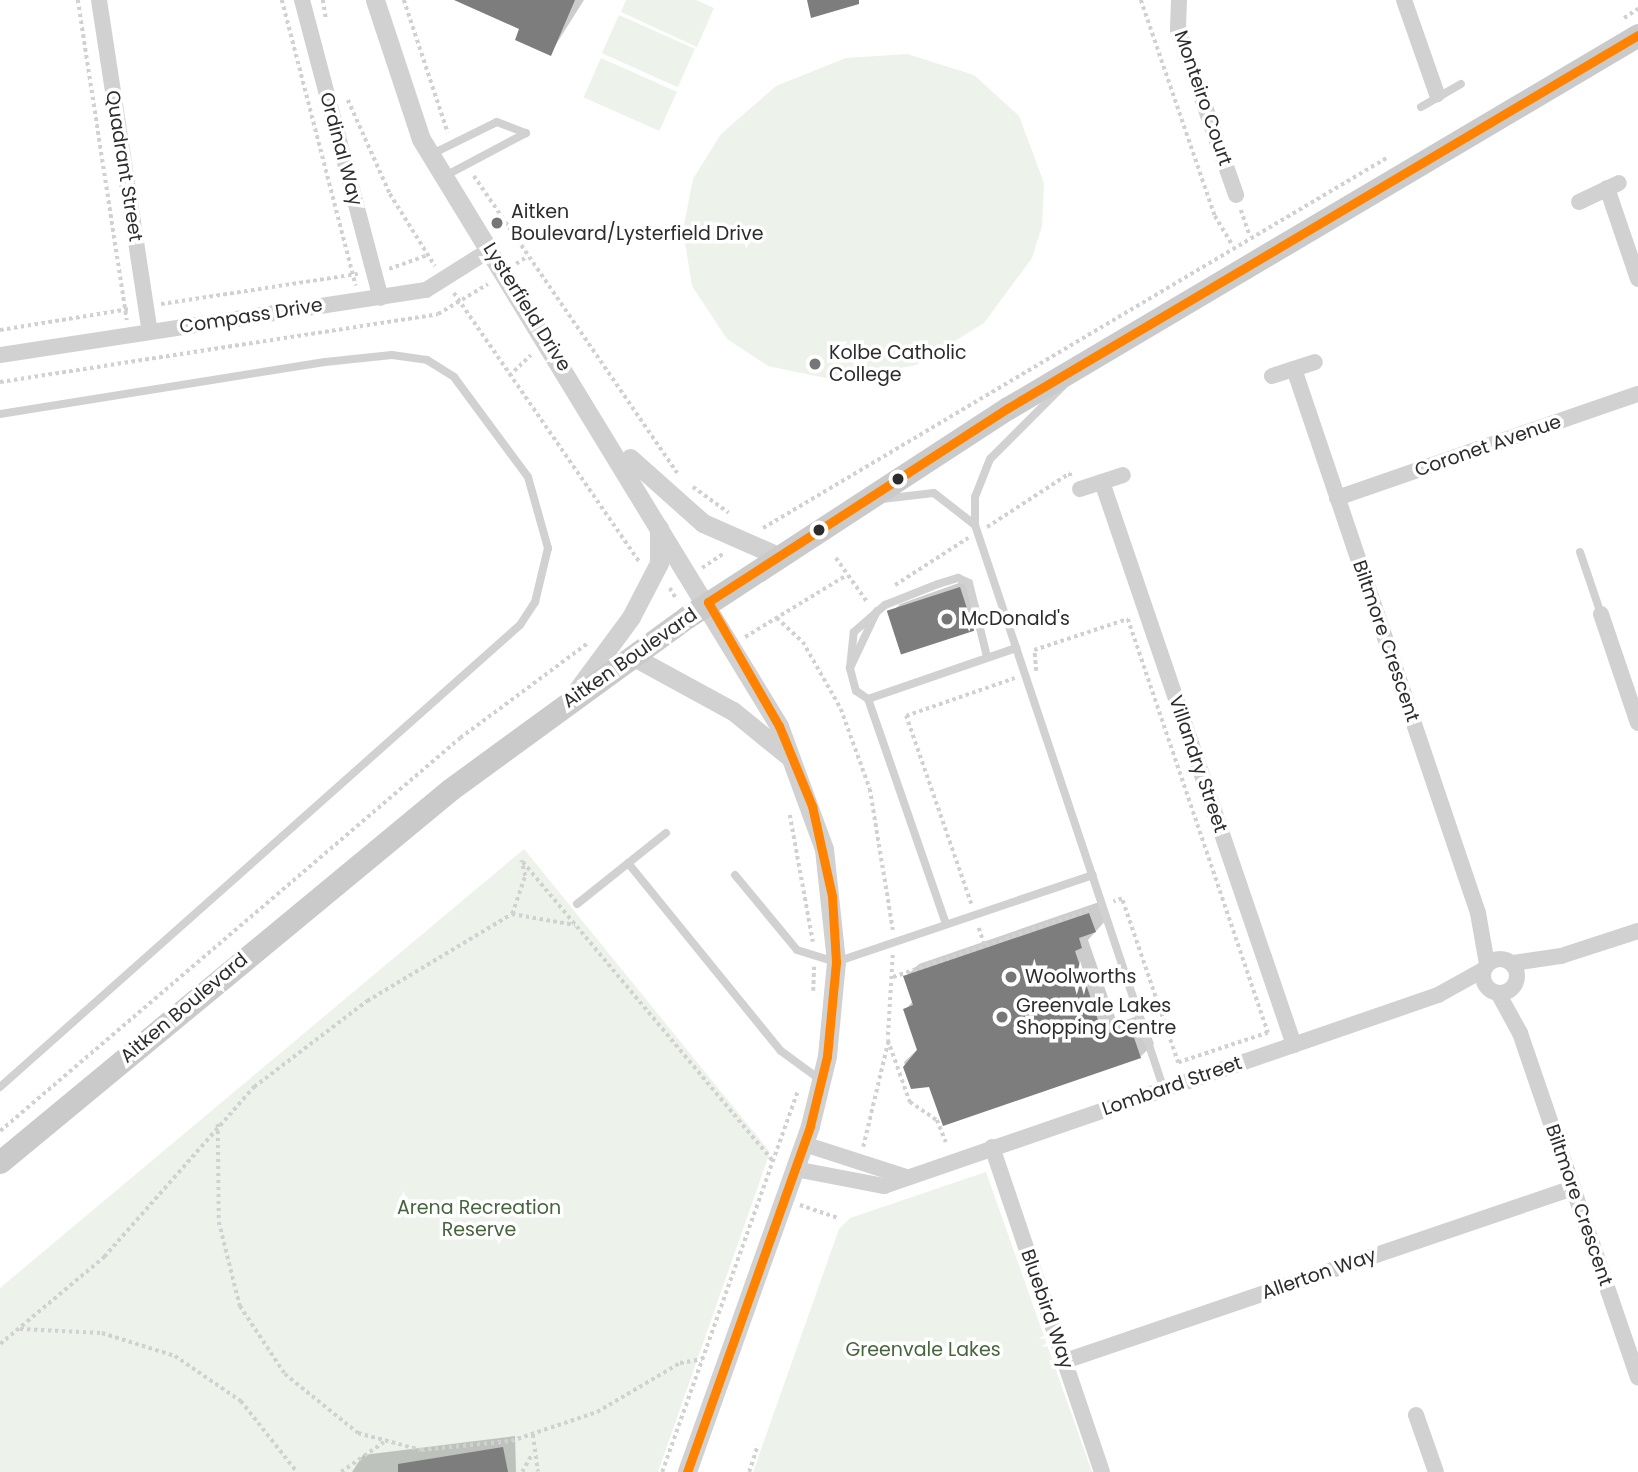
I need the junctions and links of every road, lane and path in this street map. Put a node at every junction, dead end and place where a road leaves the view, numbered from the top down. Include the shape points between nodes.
1 (78, 0) edge
2 (99, 0) edge
3 (282, 0) edge
4 (302, 0) edge
5 (323, 0) edge
6 (374, 0) edge
7 (404, 0) edge
8 (1141, 0) edge
9 (1179, 0) edge
10 (1404, 0) edge
11 (1638, 9) edge
12 (1617, 22) dead end
13 (327, 31) dead end
14 (1638, 35) edge
15 (1461, 84) dead end
16 (342, 87) dead end
17 (1437, 94) junction
18 (1421, 107) dead end
19 (454, 143) junction
20 (1398, 151) dead end
21 (430, 156) junction
22 (466, 163) junction
23 (442, 177) junction
24 (1236, 195) joint
25 (1578, 202) dead end
26 (1233, 246) junction
27 (1253, 247) junction
28 (491, 249) junction
29 (428, 256) junction
30 (373, 271) junction
31 (353, 275) junction
32 (1638, 279) edge
33 (494, 280) dead end
34 (445, 281) junction
35 (381, 298) junction
36 (359, 300) junction
37 (461, 302) junction
38 (145, 306) junction
39 (126, 310) junction
40 (365, 326) junction
41 (0, 330) edge
42 (150, 332) junction
43 (130, 335) junction
44 (549, 341) junction
45 (0, 355) edge
46 (1093, 357) junction
47 (133, 361) junction
48 (1315, 362) dead end
49 (1294, 369) junction
50 (509, 376) junction
51 (1272, 376) dead end
52 (0, 382) edge
53 (1638, 394) edge
54 (0, 414) edge
55 (595, 417) junction
56 (1124, 475) dead end
57 (1102, 482) junction
58 (1080, 489) dead end
59 (1337, 498) junction
60 (861, 503) junction
61 (656, 517) junction
62 (735, 517) dead end
63 (975, 525) junction
64 (757, 533) dead end
65 (1580, 552) dead end
66 (778, 556) junction
67 (836, 558) dead end
68 (847, 575) junction
69 (640, 576) dead end
70 (708, 602) junction
71 (867, 604) dead end
72 (1601, 614) joint
73 (777, 618) junction
74 (591, 640) dead end
75 (732, 645) junction
76 (1016, 648) junction
77 (632, 656) junction
78 (987, 657) junction
79 (1025, 674) junction
80 (868, 699) junction
81 (568, 701) junction
82 (1638, 723) edge
83 (799, 769) junction
84 (666, 833) dead end
85 (628, 863) junction
86 (735, 875) dead end
87 (1093, 875) junction
88 (577, 904) dead end
89 (1103, 905) junction
90 (1478, 913) junction
91 (512, 915) junction
92 (975, 915) junction
93 (946, 924) junction
94 (575, 925) junction
95 (1638, 931) edge
96 (894, 942) junction
97 (985, 946) junction
98 (836, 961) junction
99 (1485, 967) junction
100 (893, 977) junction
101 (1506, 978) junction
102 (1438, 995) junction
103 (888, 1040) junction
104 (1294, 1045) junction
105 (822, 1081) junction
106 (0, 1087) edge
107 (1164, 1090) junction
108 (218, 1124) junction
109 (0, 1131) edge
110 (946, 1142) dead end
111 (804, 1144) junction
112 (992, 1147) junction
113 (773, 1161) dead end
114 (0, 1162) edge
115 (857, 1166) junction
116 (795, 1169) junction
117 (906, 1177) junction
118 (1573, 1188) junction
119 (20, 1329) junction
120 (0, 1344) edge
121 (702, 1359) dead end
122 (1065, 1361) junction
123 (1638, 1377) edge
124 (1416, 1415) dead end
125 (533, 1435) junction
126 (384, 1443) junction
127 (758, 1445) dead end
128 (533, 1452) junction
129 (298, 1472) edge
130 (341, 1472) edge
131 (522, 1472) edge
132 (538, 1472) edge
133 (687, 1472) edge
134 (749, 1472) edge
135 (1102, 1472) edge
136 (1436, 1472) edge

1 - 39 path
2 - 38 street, Quadrant Street
3 - 31 path
4 - 30 street, Ordinal Way
5 - 13 path
6 - 21 street, Lysterfield Drive via 400,90
7 - 19 path via 427,84
8 - 26 path via 1215,216
9 - 24 street, Monteiro Court via 1178,30
10 - 17 street
11 - 12 path
14 - 27 main road, Aitken Boulevard
15 - 17 lane
16 - 29 path via 374,163
17 - 18 lane
19 - 21 lane
19 - 22 lane via 497,122 526,133
20 - 27 path
21 - 23 street, Lysterfield Drive
22 - 23 lane
22 - 62 path via 680,478
23 - 28 street, Lysterfield Drive
24 - 27 path
25 - 32 street via 1613,186
26 - 27 path
26 - 64 path
27 - 46 main road, Aitken Boulevard
28 - 34 street, Compass Drive
28 - 44 street, Lysterfield Drive
29 - 30 path
29 - 34 path
30 - 31 path
30 - 35 street, Ordinal Way
31 - 36 path
31 - 38 path
33 - 37 path
34 - 35 street, Compass Drive
34 - 37 path
35 - 36 street, Compass Drive
36 - 40 path
36 - 42 street, Compass Drive
37 - 40 path via 438,314
37 - 50 path
38 - 39 path
38 - 42 street, Quadrant Street
39 - 41 path
39 - 43 path
40 - 47 path
42 - 43 street, Compass Drive
43 - 45 street, Compass Drive
43 - 47 path
44 - 50 path
44 - 55 street, Lysterfield Drive
46 - 60 main road, Aitken Boulevard
46 - 63 lane via 989,459 975,497
47 - 52 path
48 - 49 street
49 - 51 street
49 - 59 street, Biltmore Crescent
50 - 69 path via 640,563
53 - 59 street, Coronet Avenue
54 - 106 lane via 325,362 392,355 427,360 461,386 528,477 548,548 536,602 520,625
55 - 61 street, Lysterfield Drive
55 - 66 street via 653,484 703,523
56 - 57 street
57 - 58 street
57 - 104 street, Villandry Street
59 - 90 street, Biltmore Crescent
60 - 63 lane via 933,493
60 - 66 main road, Aitken Boulevard
61 - 70 street, Lysterfield Drive
61 - 81 street via 664,541 659,563 631,617
63 - 76 lane
65 - 72 lane
66 - 70 main road, Aitken Boulevard
67 - 68 path
68 - 71 path
68 - 73 path
70 - 75 street, Lysterfield Drive
70 - 77 main road, Aitken Boulevard
72 - 82 street
73 - 75 path
73 - 96 path via 803,642 845,720 870,789
74 - 109 path via 460,738
75 - 83 street, Lysterfield Drive
76 - 78 lane
76 - 79 lane
77 - 81 main road, Aitken Boulevard
77 - 83 street via 766,733
78 - 80 lane
78 - 80 lane via 982,621 966,579 879,609 850,668 856,691
79 - 87 lane
79 - 89 path via 1040,669 1034,650 1128,619 1268,1032 1178,1063 1122,899
79 - 92 path via 906,716
80 - 93 lane
81 - 114 main road, Aitken Boulevard via 451,789
83 - 98 street via 824,849
84 - 85 lane
85 - 88 lane
85 - 105 lane via 781,1051
86 - 98 lane via 797,950
87 - 89 lane
87 - 92 lane
89 - 97 path
89 - 107 lane
90 - 99 street, Biltmore Crescent
90 - 101 street, Biltmore Crescent
91 - 94 path
91 - 94 path via 525,876 521,860
91 - 108 path via 346,1015
92 - 93 lane
92 - 97 path
93 - 96 lane
94 - 113 path
95 - 101 street, Lombard Street
96 - 98 lane
96 - 100 path
97 - 100 path
98 - 105 street
99 - 101 street, Biltmore Crescent
99 - 101 street, Lombard Street
99 - 102 street, Lombard Street
100 - 103 path
101 - 102 street, Lombard Street
101 - 118 street, Biltmore Crescent
102 - 104 street, Lombard Street
103 - 110 path via 910,1102 937,1120
103 - 115 path
104 - 107 street, Lombard Street
105 - 111 street
107 - 112 street, Lombard Street
108 - 119 path via 130,1230
108 - 126 path via 219,1222 248,1321 285,1374 317,1406
111 - 115 street
111 - 116 street
112 - 117 street, Lombard Street
112 - 122 street, Bluebird Way
115 - 117 street
116 - 117 street, Lombard Street via 867,1188
116 - 133 street
118 - 122 street, Allerton Way
118 - 123 street, Biltmore Crescent
119 - 120 path
119 - 129 path via 102,1333 174,1356 241,1401
121 - 125 path via 680,1363 597,1412
122 - 135 street, Bluebird Way
124 - 136 street
125 - 126 path via 440,1451
125 - 128 path
126 - 130 path
127 - 134 path
128 - 131 path
128 - 132 path

